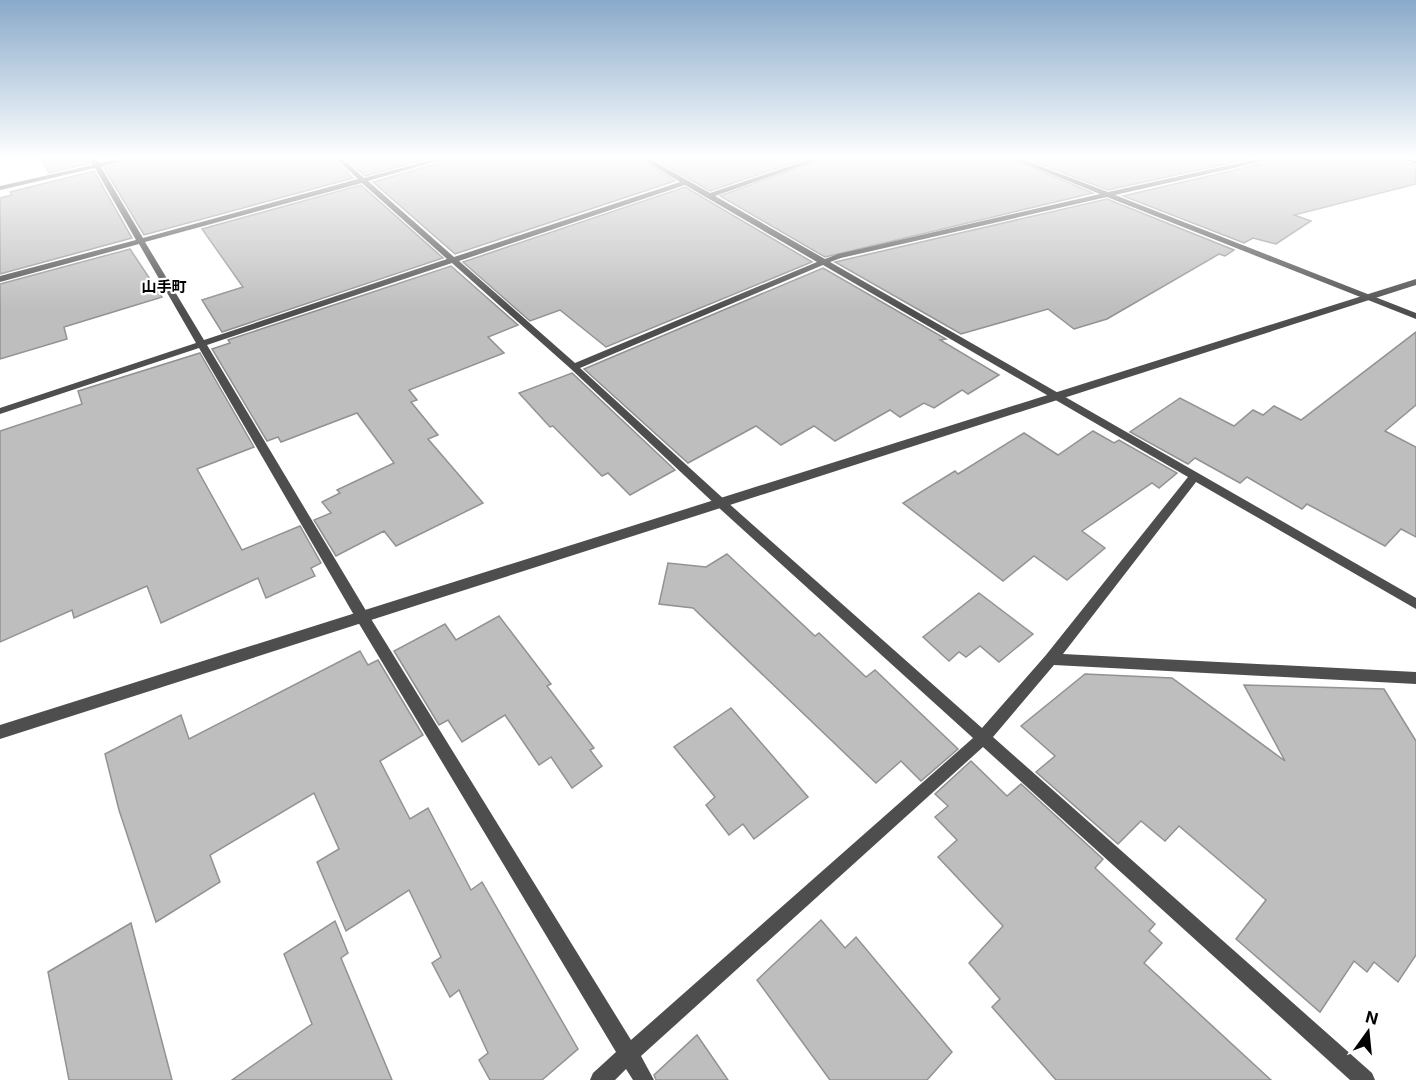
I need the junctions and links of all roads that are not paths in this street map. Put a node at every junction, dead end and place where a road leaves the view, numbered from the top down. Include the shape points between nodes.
1 (122, 208) edge
2 (260, 208) edge
3 (396, 208) edge
4 (608, 208) edge
5 (734, 208) edge
6 (1051, 208) edge
7 (1142, 208) edge
8 (141, 241) junction
9 (453, 260) junction
10 (826, 261) junction
11 (0, 279) edge
12 (1416, 282) edge
13 (1370, 297) junction
14 (1416, 316) edge
15 (202, 344) junction
16 (574, 367) junction
17 (1058, 395) junction
18 (0, 411) edge
19 (1196, 475) junction
20 (722, 504) junction
21 (1414, 599) edge
22 (363, 618) junction
23 (1051, 659) junction
24 (1416, 678) edge
25 (0, 732) edge
26 (984, 737) junction
27 (629, 1055) junction
28 (600, 1080) edge
29 (644, 1080) edge
30 (1365, 1080) edge

1 - 8 street
2 - 8 street
3 - 9 street
4 - 9 street
5 - 10 street
6 - 10 street
7 - 13 street
8 - 11 street
8 - 15 street
9 - 15 street
9 - 16 street
10 - 16 street
10 - 17 street
12 - 13 street
13 - 14 street
13 - 17 street
15 - 18 street
15 - 22 street
16 - 20 street
17 - 19 street
17 - 20 street
19 - 21 street
19 - 23 street
20 - 22 street
20 - 26 street
22 - 25 street
22 - 27 street
23 - 24 street
23 - 26 street
26 - 27 street
26 - 30 street
27 - 28 street
27 - 29 street

